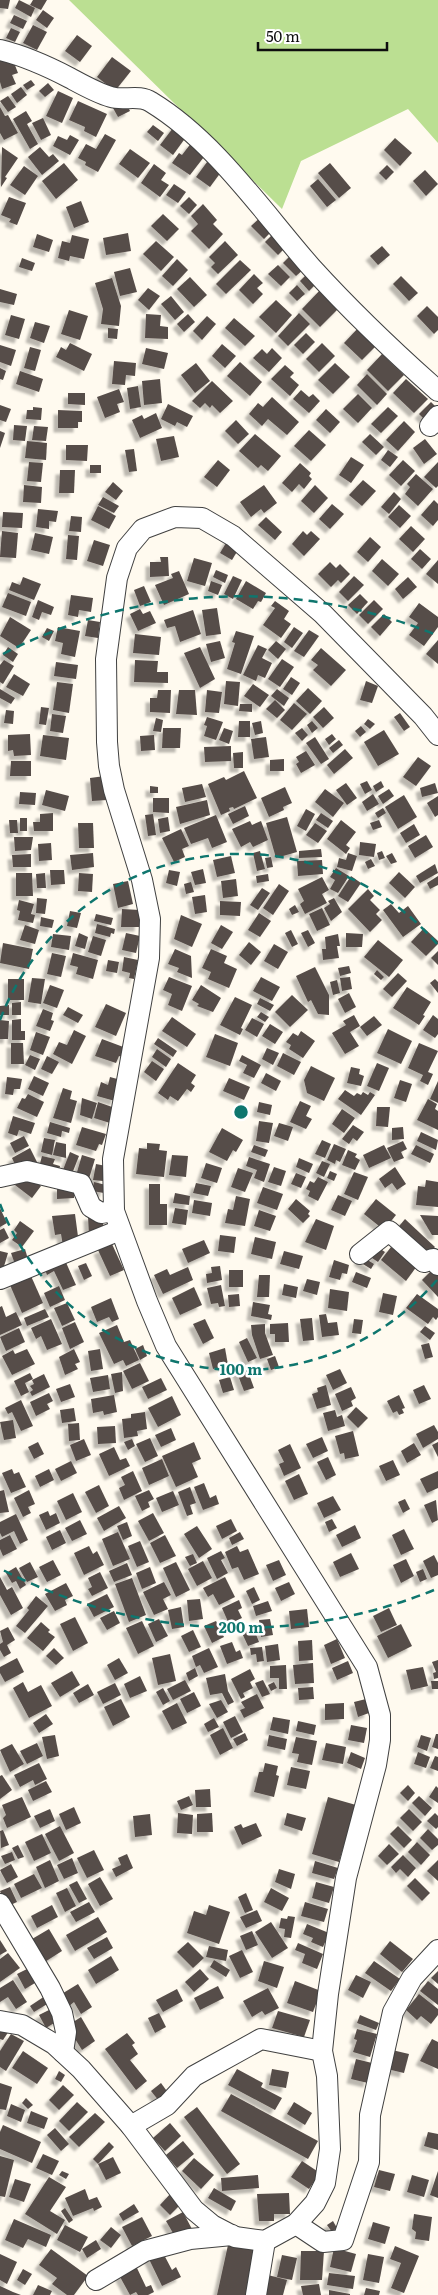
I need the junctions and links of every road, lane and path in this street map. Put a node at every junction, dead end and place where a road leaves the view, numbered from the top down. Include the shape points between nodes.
1 (0, 50) edge
2 (438, 391) edge
3 (438, 735) edge
4 (0, 1177) edge
5 (114, 1211) junction
6 (120, 1230) junction
7 (360, 1254) dead end
8 (438, 1265) edge
9 (0, 1280) edge
10 (0, 1904) edge
11 (438, 1950) edge
12 (0, 2021) edge
13 (322, 2051) junction
14 (63, 2052) junction
15 (131, 2126) junction
16 (296, 2224) junction
17 (232, 2235) junction
18 (265, 2240) junction
19 (96, 2280) dead end
20 (256, 2295) edge

1 - 2 street via 46,66 113,98 149,100 176,118 212,151 312,269
3 - 5 street via 323,614 233,536 202,518 175,517 143,529 127,548 117,578 106,659 107,742 114,790 142,880 150,919 150,958 113,1159
4 - 5 street via 28,1170 81,1184 91,1207 101,1213
5 - 6 street
6 - 9 street
6 - 13 street via 166,1346 367,1667 374,1688 380,1715 380,1740 346,1878 333,1953
7 - 8 street via 389,1231 424,1262 433,1259
10 - 14 street via 62,2013 66,2032
11 - 16 street via 412,1978 393,2012 370,2115 370,2162 344,2240 323,2242
12 - 14 street via 22,2025
13 - 15 street via 261,2038 194,2076 167,2105
13 - 16 street via 327,2076 330,2149 325,2183 315,2203
14 - 15 street
15 - 17 street via 194,2210 212,2225
16 - 18 street
17 - 18 street
17 - 19 street via 190,2239 145,2251
18 - 20 street

